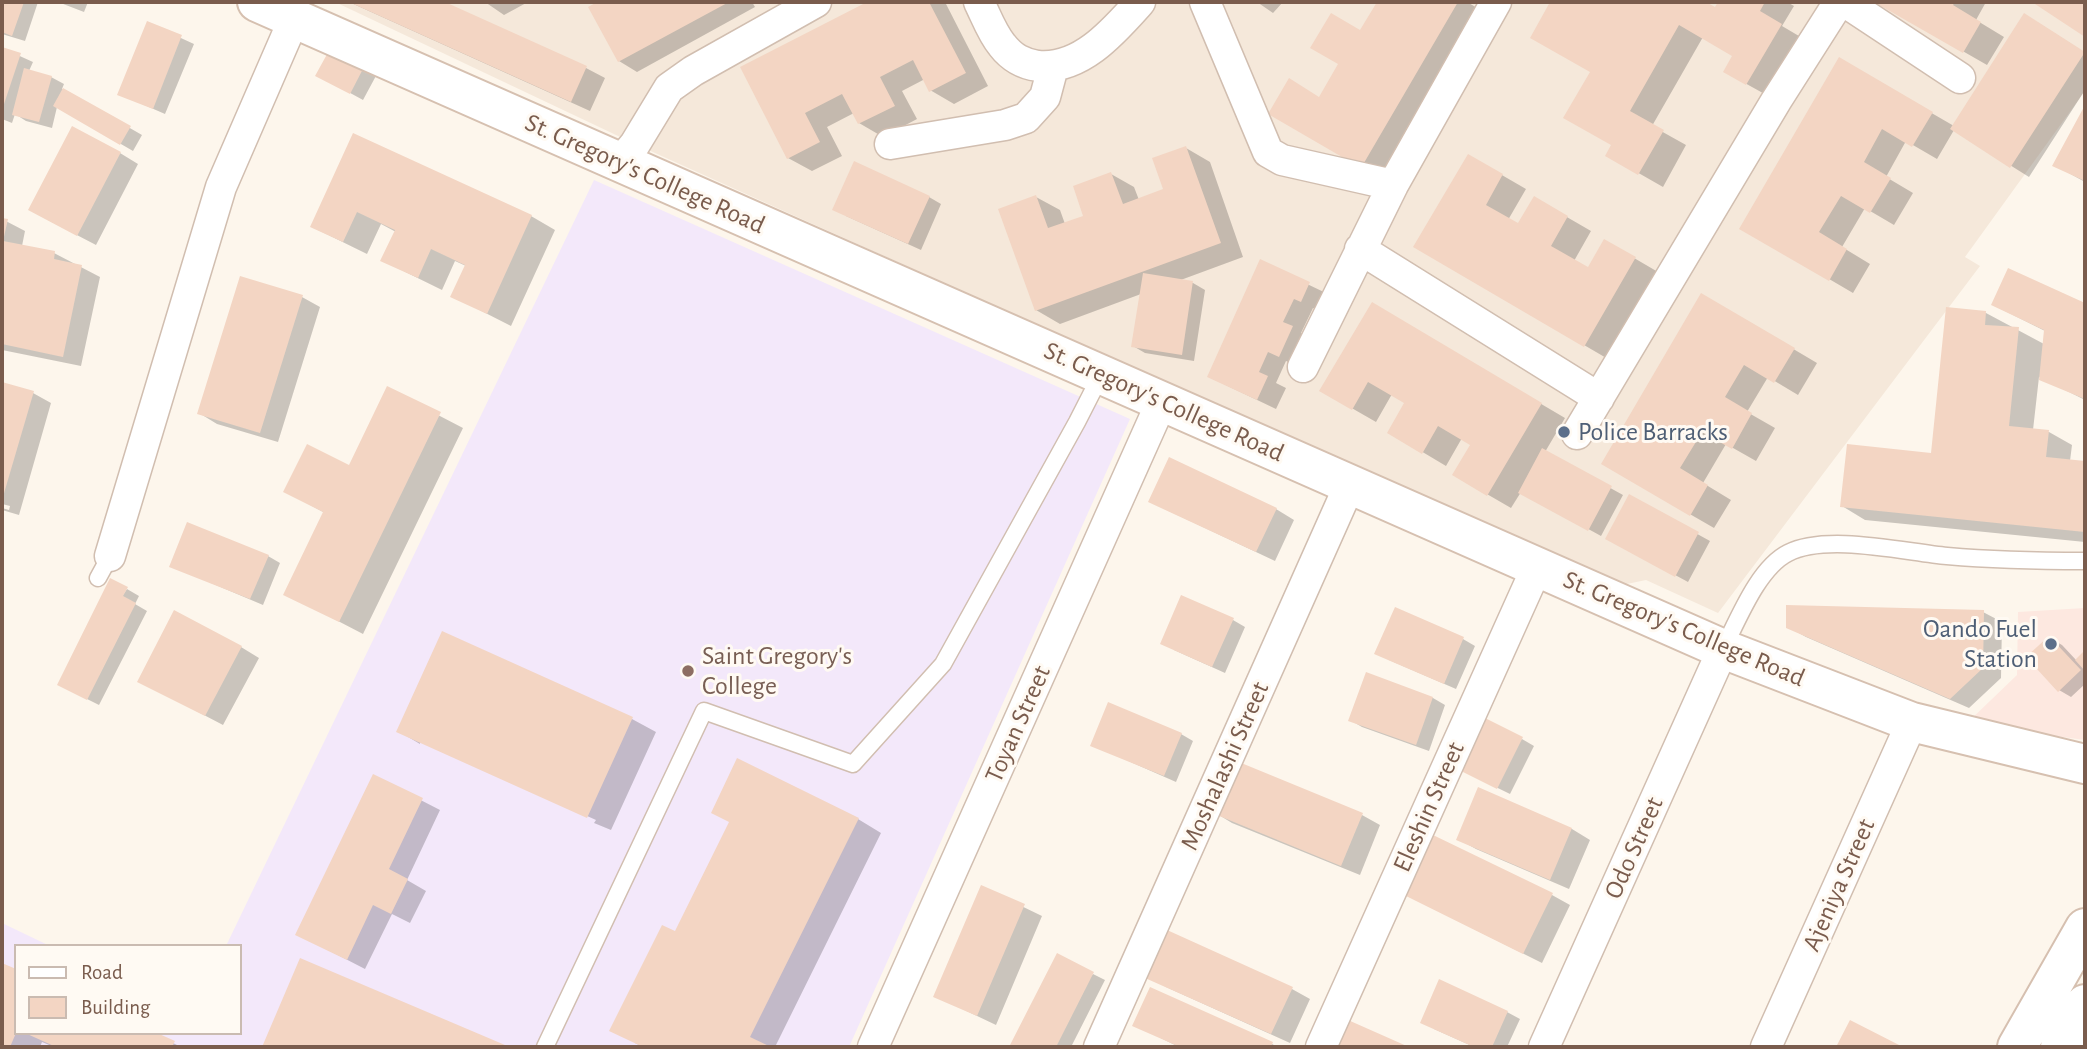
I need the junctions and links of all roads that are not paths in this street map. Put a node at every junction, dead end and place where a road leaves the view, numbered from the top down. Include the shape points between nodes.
1 (257, 2) edge
2 (816, 2) edge
3 (979, 2) edge
4 (1140, 2) edge
5 (1205, 2) edge
6 (1496, 2) edge
7 (1839, 2) edge
8 (1845, 2) edge
9 (294, 19) junction
10 (1053, 67) junction
11 (1960, 78) dead end
12 (890, 144) dead end
13 (620, 162) junction
14 (1392, 185) junction
15 (1360, 249) junction
16 (1303, 367) dead end
17 (1101, 375) junction
18 (1599, 398) junction
19 (1162, 401) junction
20 (1577, 434) dead end
21 (1350, 485) junction
22 (2085, 561) edge
23 (104, 567) dead end
24 (1537, 567) junction
25 (1723, 649) junction
26 (1912, 722) junction
27 (2085, 764) edge
28 (2085, 928) edge
29 (2085, 1004) edge
30 (545, 1047) edge
31 (873, 1047) edge
32 (1099, 1047) edge
33 (1321, 1047) edge
34 (1544, 1047) edge
35 (1766, 1047) edge
36 (2017, 1047) edge
37 (2060, 1047) edge

1 - 9 street, St. Gregory's College Road
2 - 13 street via 668,88
3 - 10 street via 1002,46 1023,64
4 - 10 street via 1113,32 1074,61
5 - 14 street via 1268,152 1282,160
6 - 14 street
7 - 18 street
8 - 11 street
9 - 13 street, St. Gregory's College Road
9 - 23 street via 221,187
10 - 12 street via 1045,97 1026,118
13 - 17 street, St. Gregory's College Road
14 - 15 street
15 - 16 street
15 - 18 street
17 - 19 street, St. Gregory's College Road
17 - 30 lane via 943,664 853,764 704,710
18 - 20 street
19 - 21 street, St. Gregory's College Road
19 - 31 street, Toyan Street
21 - 24 street, St. Gregory's College Road
21 - 32 street, Moshalashi Street
22 - 25 lane via 2022,561 1835,544 1808,547 1788,553 1770,568
24 - 25 street, St. Gregory's College Road
24 - 33 street, Eleshin Street
25 - 26 street, St. Gregory's College Road
25 - 34 street, Odo Street
26 - 27 street, St. Gregory's College Road
26 - 35 street, Ajeniya Street
28 - 36 street
29 - 37 street

